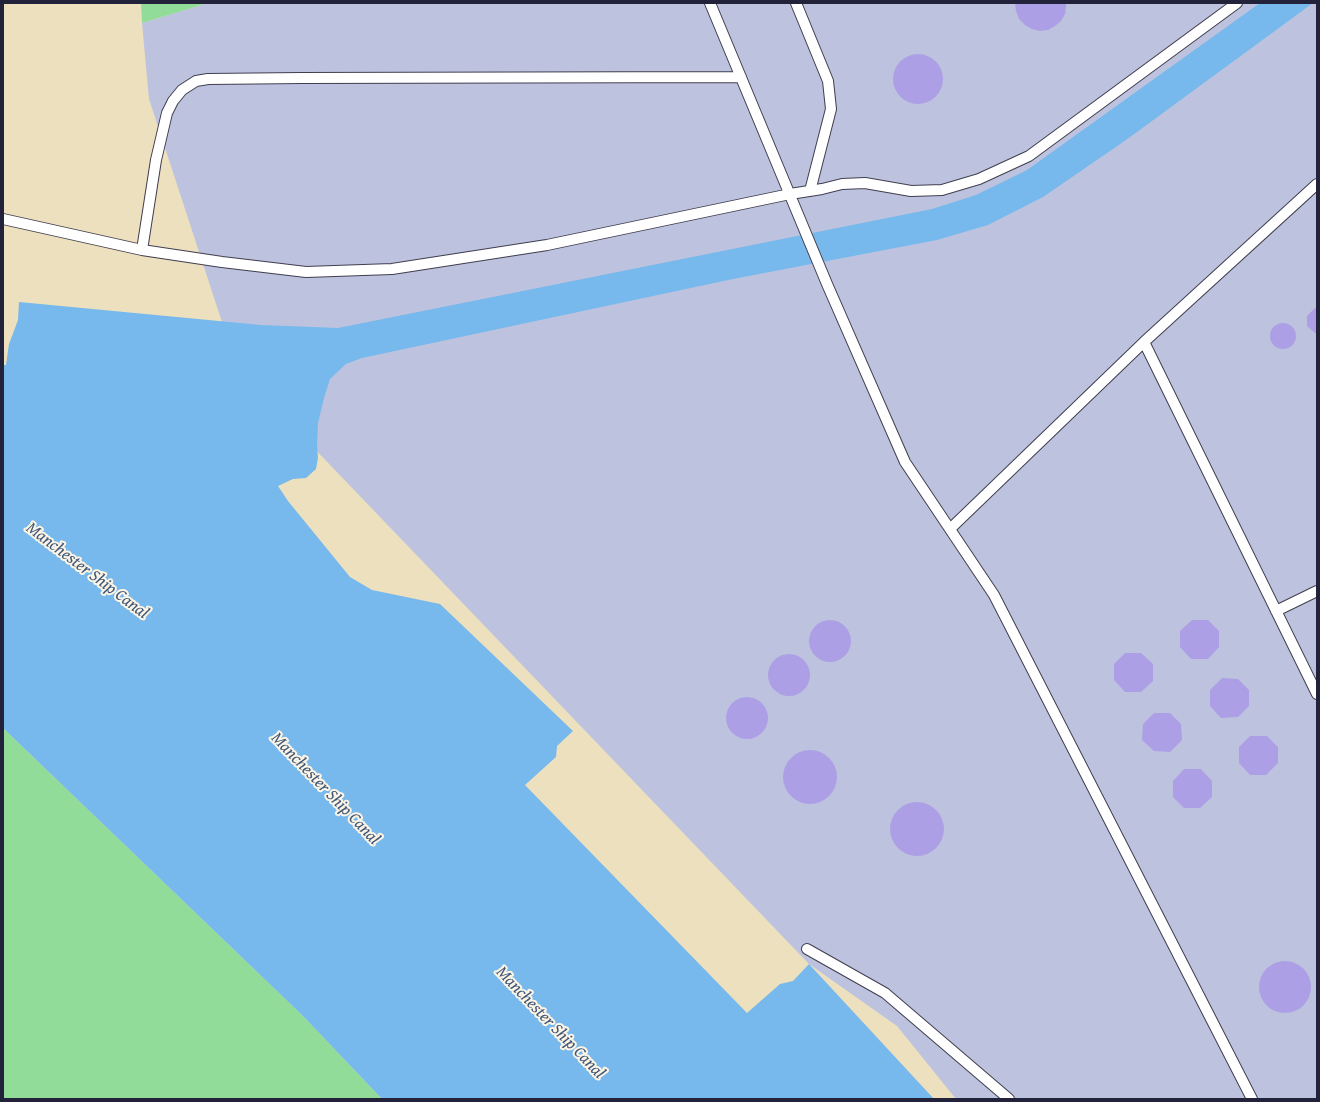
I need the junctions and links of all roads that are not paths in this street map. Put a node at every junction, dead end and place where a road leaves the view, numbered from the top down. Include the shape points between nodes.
1 (710, 3) edge
2 (796, 3) edge
3 (1238, 3) edge
4 (741, 77) junction
5 (1317, 184) edge
6 (810, 191) junction
7 (792, 199) junction
8 (3, 219) edge
9 (142, 250) junction
10 (1144, 342) junction
11 (950, 529) junction
12 (1317, 591) edge
13 (1276, 611) junction
14 (1317, 694) edge
15 (806, 949) dead end
16 (1009, 1099) edge
17 (1252, 1099) edge

1 - 4 lane
2 - 6 lane via 828,81 832,109
3 - 6 lane via 1029,156 979,179 942,190 911,191 865,183 842,184
4 - 7 lane
4 - 9 lane via 302,78 196,81 182,90 167,113 156,160
5 - 10 lane
6 - 7 lane
7 - 9 lane via 547,245 392,269 306,272
7 - 11 lane via 905,462
8 - 9 lane
10 - 11 lane
10 - 13 lane
11 - 17 lane via 994,595
12 - 13 lane
13 - 14 lane
15 - 16 lane via 885,993

